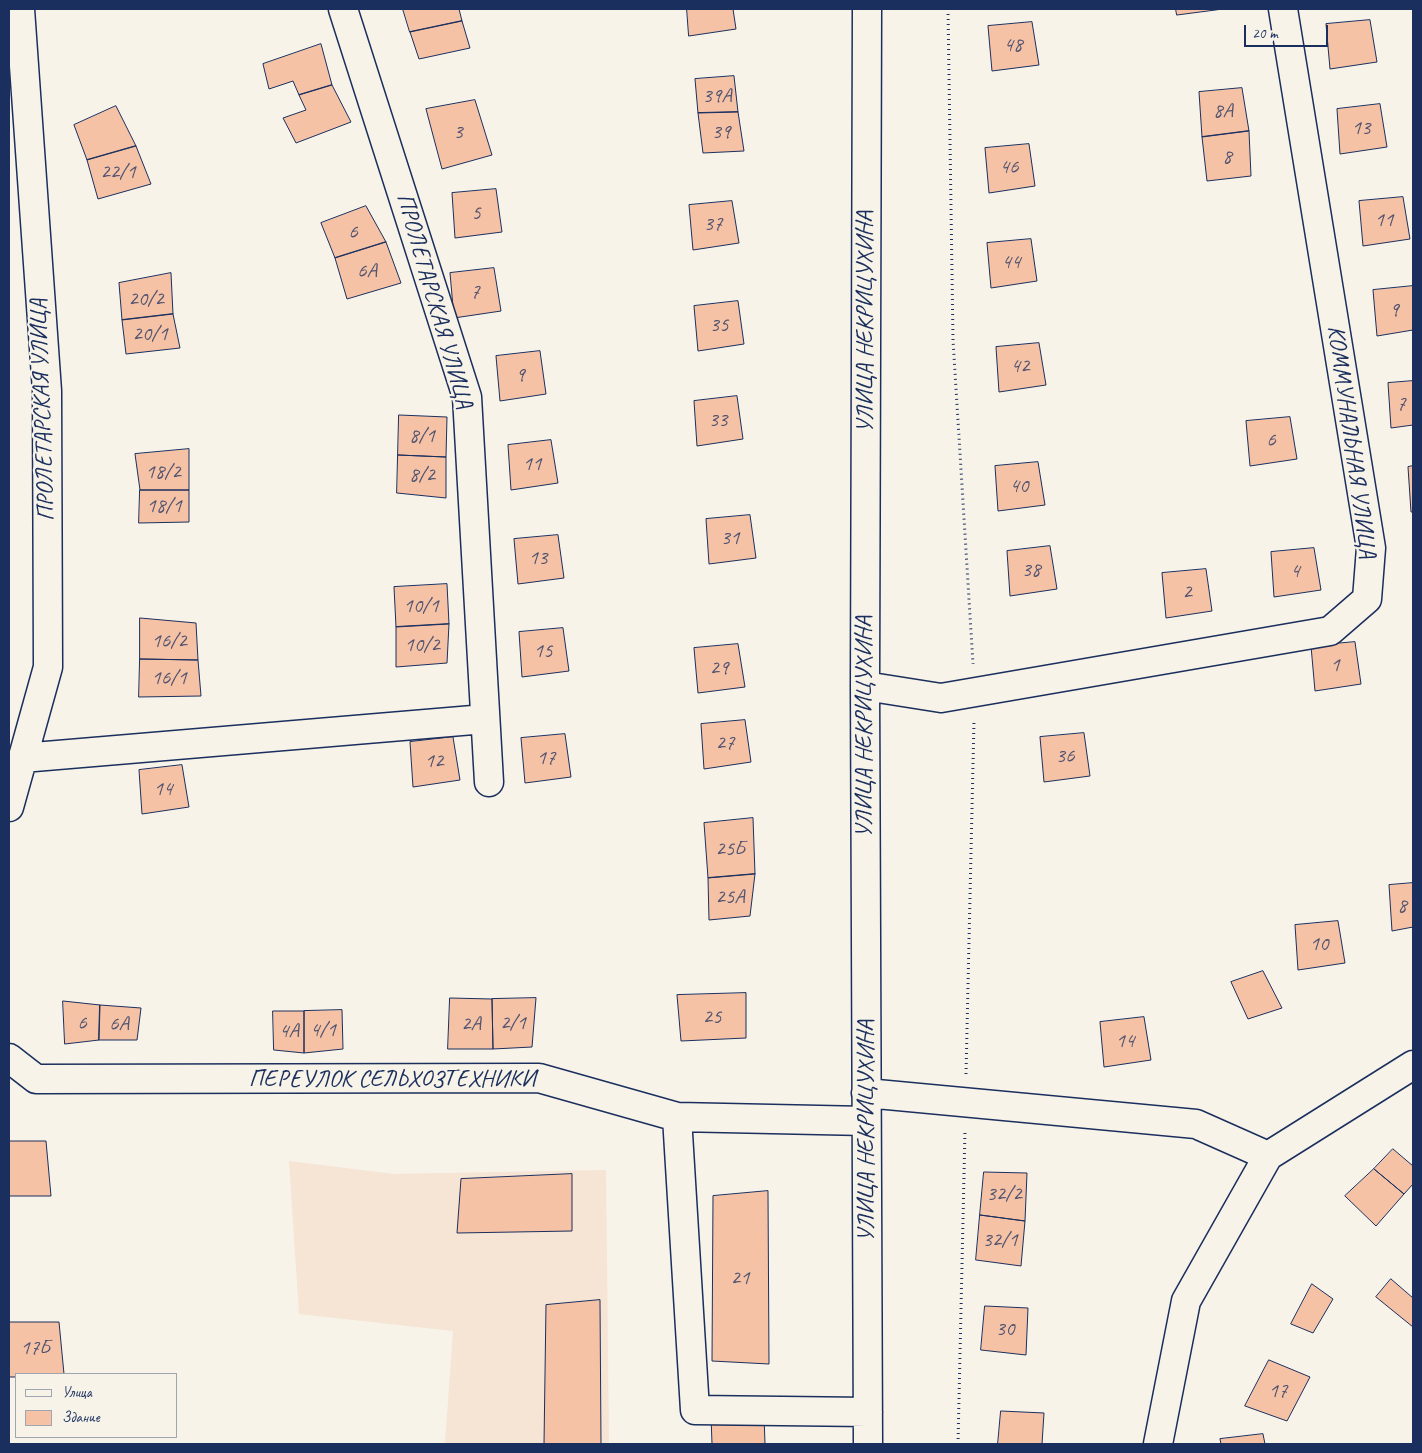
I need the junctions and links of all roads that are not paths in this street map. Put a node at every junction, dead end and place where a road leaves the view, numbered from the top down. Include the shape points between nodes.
1 (20, 9) edge
2 (344, 9) edge
3 (867, 9) edge
4 (1283, 9) edge
5 (864, 686) junction
6 (485, 719) junction
7 (22, 758) junction
8 (489, 782) dead end
9 (9, 807) edge
10 (9, 1058) edge
11 (1413, 1065) edge
12 (866, 1093) junction
13 (677, 1117) junction
14 (866, 1121) junction
15 (1268, 1156) junction
16 (868, 1412) junction
17 (868, 1444) edge
18 (1158, 1444) edge

1 - 7 street, ПРОЛЕТАРСКАЯ УЛИЦА via 47,391 48,667
2 - 6 street, ПРОЛЕТАРСКАЯ УЛИЦА via 467,397
3 - 5 street, УЛИЦА НЕКРИЦУХИНА
4 - 5 street, КОММУНАЛЬНАЯ УЛИЦА via 1371,548 1367,599 1330,631 941,698
5 - 12 street, УЛИЦА НЕКРИЦУХИНА
6 - 7 street
6 - 8 street, ПРОЛЕТАРСКАЯ УЛИЦА
7 - 9 street, ПРОЛЕТАРСКАЯ УЛИЦА
10 - 13 street, ПЕРЕУЛОК СЕЛЬХОЗТЕХНИКИ via 36,1079 539,1078
11 - 15 street
12 - 14 street, УЛИЦА НЕКРИЦУХИНА
12 - 15 street via 1196,1124
13 - 14 street, ПЕРЕУЛОК СЕЛЬХОЗТЕХНИКИ
13 - 16 street via 695,1410
14 - 16 street, УЛИЦА НЕКРИЦУХИНА
15 - 18 street via 1186,1301
16 - 17 street, УЛИЦА НЕКРИЦУХИНА

